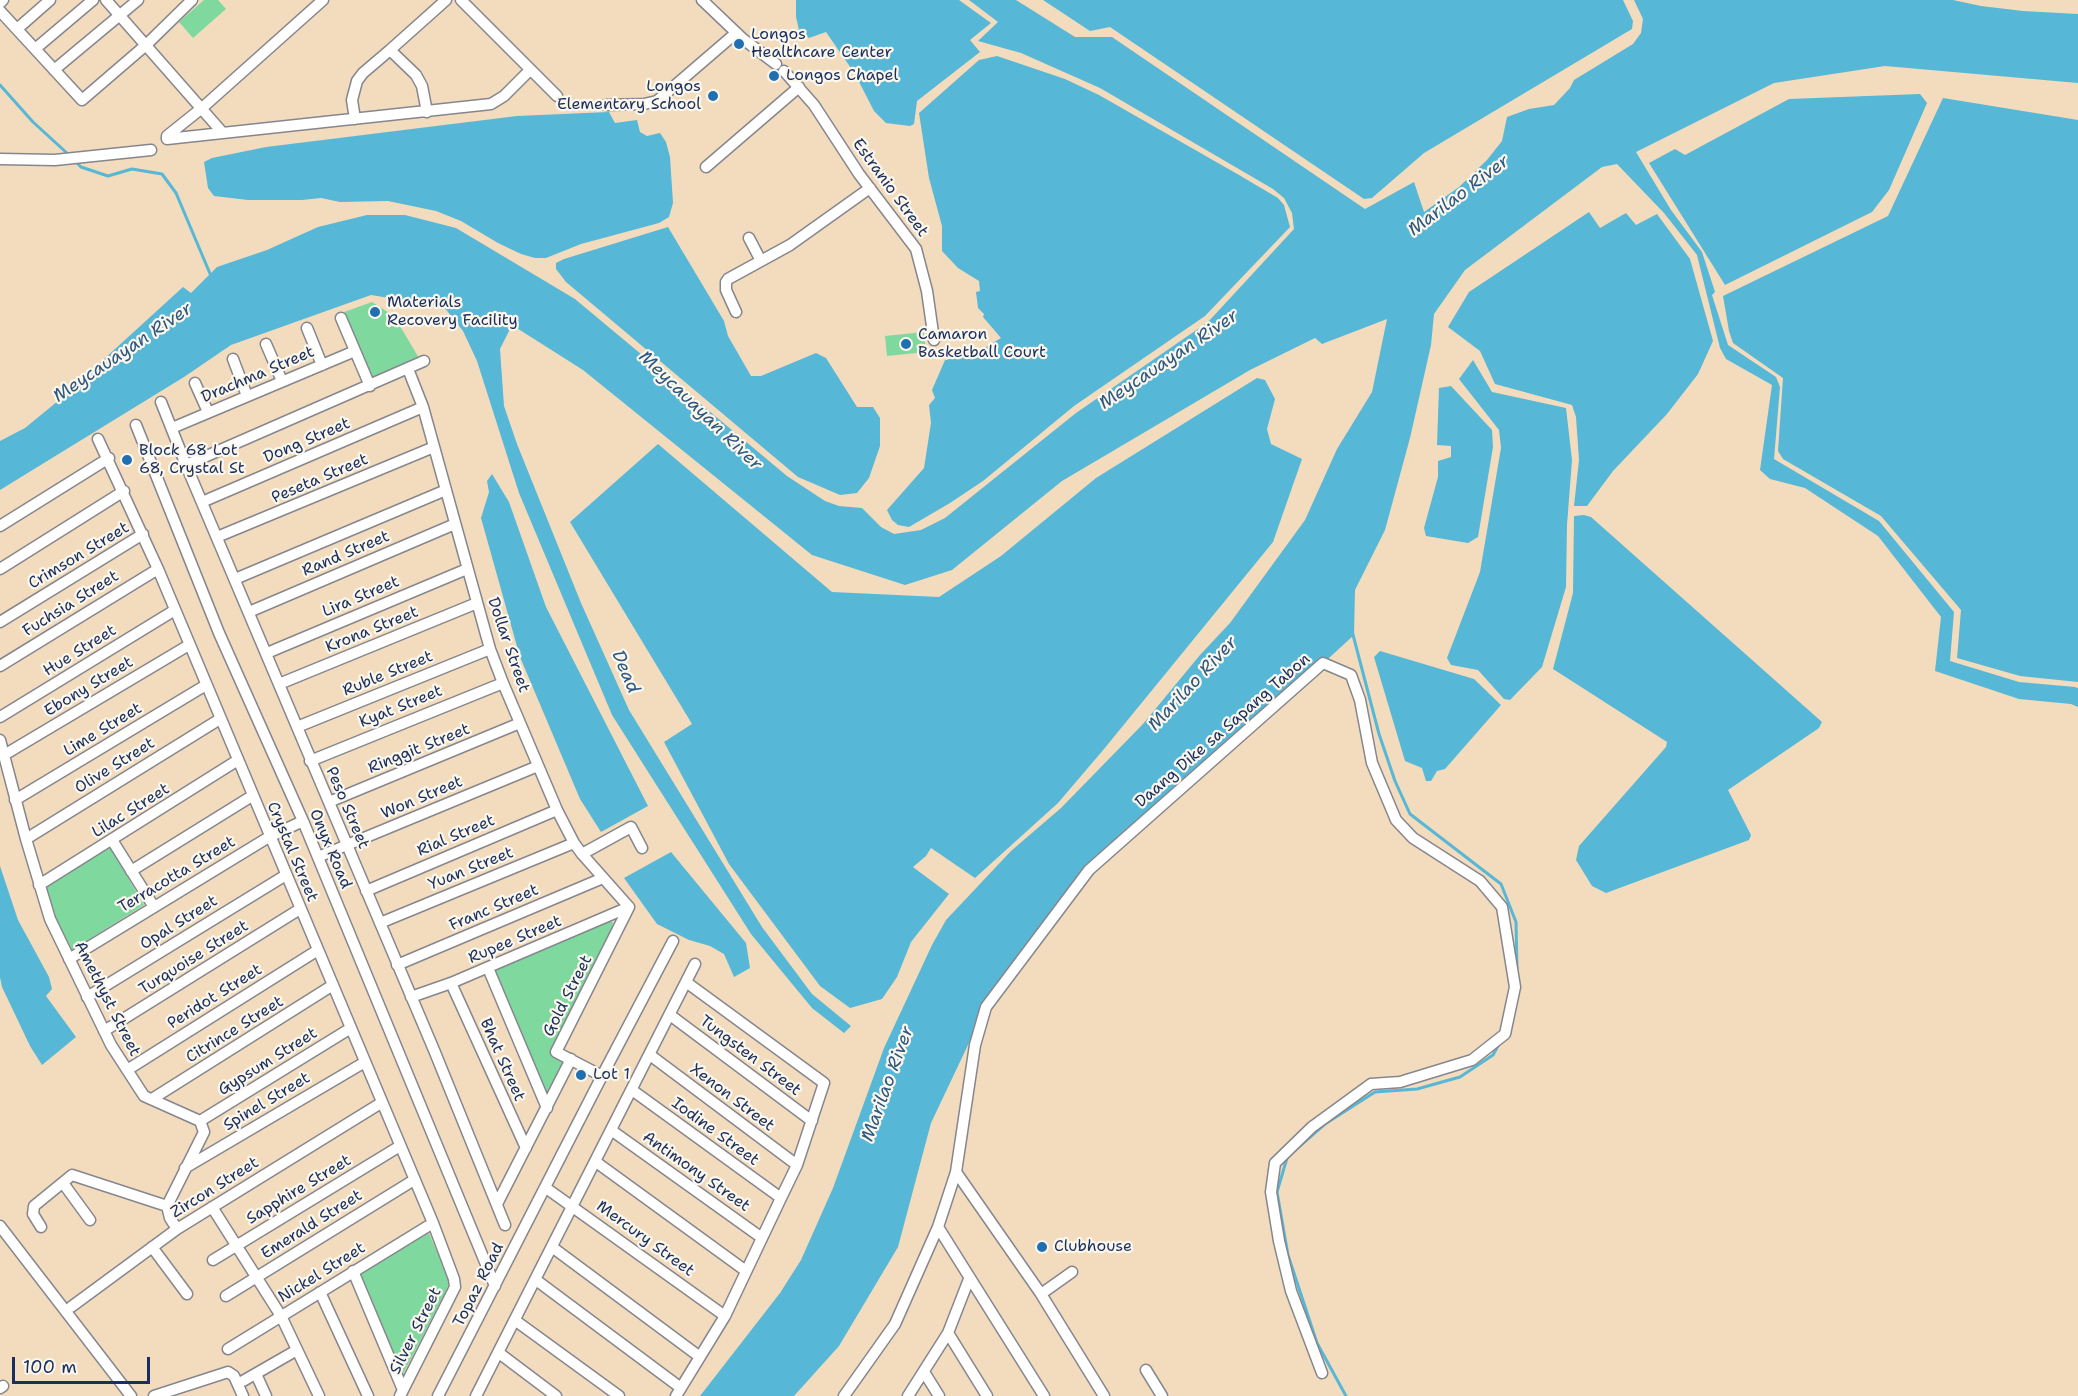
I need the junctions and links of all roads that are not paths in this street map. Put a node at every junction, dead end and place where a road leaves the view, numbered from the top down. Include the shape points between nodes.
1 (50, 0) edge
2 (93, 0) edge
3 (106, 0) edge
4 (138, 0) edge
5 (192, 0) edge
6 (322, 0) edge
7 (446, 0) edge
8 (460, 0) edge
9 (702, 0) edge
10 (0, 11) edge
11 (121, 16) junction
12 (17, 29) junction
13 (736, 33) junction
14 (146, 45) junction
15 (34, 49) junction
16 (390, 51) junction
17 (531, 69) junction
18 (54, 70) junction
19 (799, 87) junction
20 (557, 96) dead end
21 (606, 105) dead end
22 (202, 108) junction
23 (428, 112) junction
24 (355, 119) junction
25 (222, 132) junction
26 (152, 150) dead end
27 (0, 159) edge
28 (706, 167) dead end
29 (870, 188) junction
30 (749, 238) dead end
31 (761, 261) junction
32 (736, 312) dead end
33 (341, 318) dead end
34 (307, 328) dead end
35 (934, 340) dead end
36 (266, 344) dead end
37 (355, 351) junction
38 (233, 359) dead end
39 (424, 361) dead end
40 (322, 365) junction
41 (408, 369) junction
42 (282, 381) junction
43 (195, 383) dead end
44 (370, 386) junction
45 (247, 396) junction
46 (161, 402) dead end
47 (423, 407) junction
48 (208, 412) junction
49 (136, 425) dead end
50 (172, 428) junction
51 (98, 438) dead end
52 (434, 447) junction
53 (109, 458) junction
54 (186, 465) junction
55 (446, 490) junction
56 (124, 491) junction
57 (202, 502) junction
58 (455, 524) junction
59 (0, 526) edge
60 (143, 534) junction
61 (217, 537) junction
62 (0, 569) edge
63 (158, 569) junction
64 (466, 569) junction
65 (235, 579) junction
66 (477, 603) junction
67 (175, 610) junction
68 (249, 612) junction
69 (0, 622) edge
70 (189, 645) junction
71 (490, 649) junction
72 (267, 653) junction
73 (0, 666) edge
74 (503, 683) junction
75 (279, 684) junction
76 (206, 685) junction
77 (0, 717) edge
78 (220, 718) junction
79 (520, 723) junction
80 (297, 727) junction
81 (0, 740) edge
82 (4, 755) junction
83 (237, 760) junction
84 (310, 761) junction
85 (538, 766) junction
86 (252, 796) junction
87 (15, 800) junction
88 (329, 802) junction
89 (557, 810) junction
90 (303, 821) junction
91 (269, 837) junction
92 (26, 839) junction
93 (112, 840) junction
94 (574, 843) junction
95 (347, 846) junction
96 (642, 848) dead end
97 (582, 854) junction
98 (318, 857) junction
99 (131, 871) junction
100 (286, 875) junction
101 (603, 878) junction
102 (39, 885) junction
103 (366, 891) junction
104 (154, 907) junction
105 (629, 907) junction
106 (300, 909) junction
107 (380, 923) junction
108 (673, 941) dead end
109 (318, 950) junction
110 (69, 959) junction
111 (695, 964) dead end
112 (398, 965) junction
113 (488, 968) junction
114 (686, 982) junction
115 (451, 983) junction
116 (333, 985) junction
117 (87, 997) junction
118 (411, 998) junction
119 (670, 1015) junction
120 (351, 1028) junction
121 (104, 1031) junction
122 (650, 1055) junction
123 (571, 1059) junction
124 (365, 1062) junction
125 (127, 1070) junction
126 (602, 1076) junction
127 (632, 1090) junction
128 (152, 1099) junction
129 (381, 1103) junction
130 (547, 1108) junction
131 (200, 1121) junction
132 (812, 1121) junction
133 (611, 1130) junction
134 (400, 1146) junction
135 (526, 1148) junction
136 (596, 1162) junction
137 (797, 1165) junction
138 (185, 1168) junction
139 (956, 1172) junction
140 (414, 1180) junction
141 (63, 1183) junction
142 (546, 1188) junction
143 (781, 1198) junction
144 (497, 1204) junction
145 (167, 1206) junction
146 (573, 1206) junction
147 (212, 1207) junction
148 (90, 1220) dead end
149 (433, 1223) junction
150 (505, 1225) dead end
151 (0, 1226) edge
152 (41, 1227) dead end
153 (938, 1227) junction
154 (177, 1229) junction
155 (762, 1238) junction
156 (236, 1246) junction
157 (152, 1247) junction
158 (552, 1247) junction
159 (213, 1260) dead end
160 (353, 1271) junction
161 (746, 1271) junction
162 (1072, 1272) dead end
163 (256, 1278) junction
164 (454, 1279) joint
165 (969, 1279) junction
166 (537, 1280) junction
167 (495, 1286) junction
168 (320, 1292) junction
169 (187, 1294) dead end
170 (1041, 1294) junction
171 (226, 1296) dead end
172 (71, 1307) dead end
173 (281, 1316) junction
174 (724, 1316) junction
175 (516, 1321) junction
176 (948, 1333) junction
177 (228, 1349) dead end
178 (297, 1350) junction
179 (499, 1353) junction
180 (700, 1357) junction
181 (1146, 1370) dead end
182 (924, 1372) junction
183 (1322, 1373) dead end
184 (256, 1374) junction
185 (243, 1381) dead end
186 (678, 1392) edge
187 (402, 1393) edge
188 (478, 1395) edge
189 (131, 1396) edge
190 (154, 1396) edge
191 (243, 1396) edge
192 (266, 1396) edge
193 (319, 1396) edge
194 (368, 1396) edge
195 (438, 1396) edge
196 (556, 1396) edge
197 (619, 1396) edge
198 (844, 1396) edge
199 (908, 1396) edge
200 (939, 1396) edge
201 (987, 1396) edge
202 (1044, 1396) edge
203 (1104, 1396) edge
204 (1162, 1396) edge

1 - 12 street
2 - 15 street
3 - 11 street
4 - 11 street
5 - 14 street
6 - 22 street
7 - 16 street
8 - 17 street
9 - 13 street, Estranio Street
10 - 12 street
11 - 14 street
11 - 18 street
12 - 15 street
13 - 19 street, Estranio Street
13 - 21 street via 657,100
14 - 18 street via 82,100
14 - 22 street
15 - 18 street
16 - 23 street via 416,75
16 - 24 street via 357,81 352,100
17 - 20 street
17 - 23 street via 491,104
19 - 28 street
19 - 29 street, Estranio Street
22 - 25 street
22 - 25 street via 167,139
23 - 24 street
24 - 25 street
26 - 27 street via 55,160
29 - 31 street
29 - 35 street, Estranio Street via 916,249
30 - 31 street
31 - 32 street via 726,282
33 - 37 street
34 - 40 street
36 - 42 street
37 - 40 street, Drachma Street
37 - 44 street
38 - 45 street
39 - 41 street
40 - 42 street, Drachma Street
41 - 44 street
41 - 47 street, Dollar Street
42 - 45 street, Drachma Street
43 - 48 street
44 - 54 street
45 - 48 street, Drachma Street
46 - 50 street, Peso Street
47 - 52 street, Dollar Street
47 - 57 street, Dong Street
48 - 50 street, Drachma Street
49 - 90 street, Onyx Road via 219,633
50 - 54 street, Peso Street
51 - 53 street, Crystal Street
52 - 55 street, Dollar Street
52 - 61 street, Peseta Street
53 - 56 street, Crystal Street
53 - 59 street
54 - 57 street, Peso Street
55 - 58 street, Dollar Street
55 - 65 street
56 - 60 street, Crystal Street
56 - 62 street
57 - 61 street, Peso Street
58 - 64 street, Dollar Street
58 - 68 street, Rand Street
60 - 63 street, Crystal Street
60 - 69 street, Crimson Street
61 - 65 street, Peso Street
63 - 67 street, Crystal Street
63 - 73 street, Fuchsia Street
64 - 66 street, Dollar Street
64 - 72 street, Lira Street
65 - 68 street, Peso Street
66 - 71 street, Dollar Street
66 - 75 street, Krona Street
67 - 70 street, Crystal Street
67 - 77 street, Hue Street
68 - 72 street, Peso Street
70 - 76 street, Crystal Street
70 - 82 street, Ebony Street
71 - 74 street, Dollar Street
71 - 80 street, Ruble Street
72 - 75 street, Peso Street
74 - 79 street, Dollar Street
74 - 84 street, Kyat Street
75 - 80 street, Peso Street
76 - 78 street, Crystal Street
76 - 87 street, Lime Street
78 - 83 street, Crystal Street
78 - 92 street, Olive Street
79 - 85 street, Dollar Street
79 - 88 street, Ringgit Street
80 - 84 street, Peso Street
81 - 82 street, Amethyst Street
82 - 87 street, Amethyst Street
83 - 86 street, Crystal Street
83 - 93 street, Lilac Street
84 - 88 street, Peso Street
85 - 89 street, Dollar Street
85 - 95 street, Won Street
86 - 91 street, Crystal Street
86 - 99 street
87 - 92 street, Amethyst Street
88 - 95 street, Peso Street
89 - 94 street, Dollar Street
89 - 103 street, Rial Street
90 - 91 street, Terracotta Street
90 - 98 street, Onyx Road
91 - 100 street, Crystal Street
91 - 104 street, Terracotta Street
92 - 102 street, Amethyst Street
93 - 99 street
93 - 102 street, Lilac Street
94 - 97 street, Dollar Street
94 - 107 street, Yuan Street
95 - 98 street, Won Street
95 - 103 street, Peso Street
96 - 97 street via 631,827
97 - 101 street, Dollar Street
98 - 167 street, Onyx Road
99 - 104 street
100 - 106 street, Crystal Street
100 - 117 street, Opal Street
101 - 105 street, Dollar Street
101 - 112 street, Franc Street
102 - 110 street, Amethyst Street
103 - 107 street, Peso Street
104 - 110 street, Terracotta Street
105 - 113 street, Rupee Street
105 - 123 street, Gold Street via 556,1052
106 - 109 street, Crystal Street
106 - 121 street, Turquoise Street
107 - 112 street, Peso Street
108 - 126 street
109 - 116 street, Crystal Street
109 - 125 street, Peridot Street
110 - 117 street, Amethyst Street
111 - 114 street
112 - 118 street, Peso Street
113 - 115 street, Rupee Street
113 - 130 street
114 - 119 street
114 - 132 street via 824,1083
115 - 118 street, Rupee Street
115 - 135 street, Bhat Street
116 - 120 street, Crystal Street
116 - 128 street, Citrince Street
117 - 121 street, Amethyst Street
118 - 144 street, Peso Street
119 - 122 street
119 - 132 street, Tungsten Street
120 - 124 street, Crystal Street
120 - 131 street, Gypsum Street
121 - 125 street, Amethyst Street
122 - 127 street
122 - 137 street, Xenon Street
123 - 126 street, Gold Street
123 - 130 street
124 - 129 street, Crystal Street
124 - 138 street, Spinel Street
125 - 128 street, Amethyst Street via 144,1096
126 - 142 street
127 - 133 street
127 - 143 street, Iodine Street
128 - 131 street, Amethyst Street
129 - 134 street, Crystal Street
129 - 147 street, Zircon Street
130 - 135 street
131 - 138 street via 204,1132
132 - 137 street
133 - 136 street
133 - 155 street, Antimony Street
134 - 140 street, Crystal Street
134 - 156 street, Sapphire Street
135 - 144 street
136 - 146 street
136 - 161 street
137 - 143 street
138 - 145 street
139 - 153 street
139 - 170 street
139 - 183 street, Daang Dike sa Sapang Tabon via 975,1045 986,1007 1089,870 1323,663 1351,675 1372,763 1396,820 1413,838 1480,881 1502,907 1515,987 1505,1034 1472,1060 1400,1082 1371,1084 1312,1127 1275,1163 1270,1192 1279,1241 1291,1291
140 - 149 street, Crystal Street
140 - 163 street, Emerald Street
141 - 145 street via 72,1175
141 - 148 street
141 - 152 street via 34,1206 33,1214
142 - 146 street, Mercury Street
142 - 167 street, Topaz Road
143 - 155 street
144 - 150 street, Peso Street
145 - 154 street
146 - 158 street
146 - 174 street, Mercury Street
147 - 154 street, Zircon Street
147 - 156 street
149 - 160 street, Nickel Street
149 - 164 street, Crystal Street
151 - 189 street
153 - 165 street
153 - 198 street via 895,1324
154 - 157 street, Zircon Street
155 - 161 street
156 - 159 street, Sapphire Street
156 - 163 street
157 - 169 street
157 - 172 street, Zircon Street
158 - 166 street
158 - 180 street
160 - 168 street, Nickel Street
160 - 187 street
161 - 174 street
162 - 170 street
163 - 171 street, Emerald Street
163 - 173 street
164 - 187 street, Silver Street via 455,1287
165 - 176 street
165 - 202 street
166 - 175 street
166 - 186 street
167 - 195 street, Topaz Road
168 - 173 street, Nickel Street
168 - 194 street
170 - 203 street
173 - 177 street, Nickel Street
173 - 178 street
174 - 180 street
175 - 179 street
175 - 197 street
176 - 182 street
176 - 201 street
178 - 184 street
178 - 193 street
179 - 188 street
179 - 196 street
180 - 186 street
181 - 204 street
182 - 199 street
182 - 200 street
184 - 185 street
184 - 192 street
190 - 191 street via 228,1372

